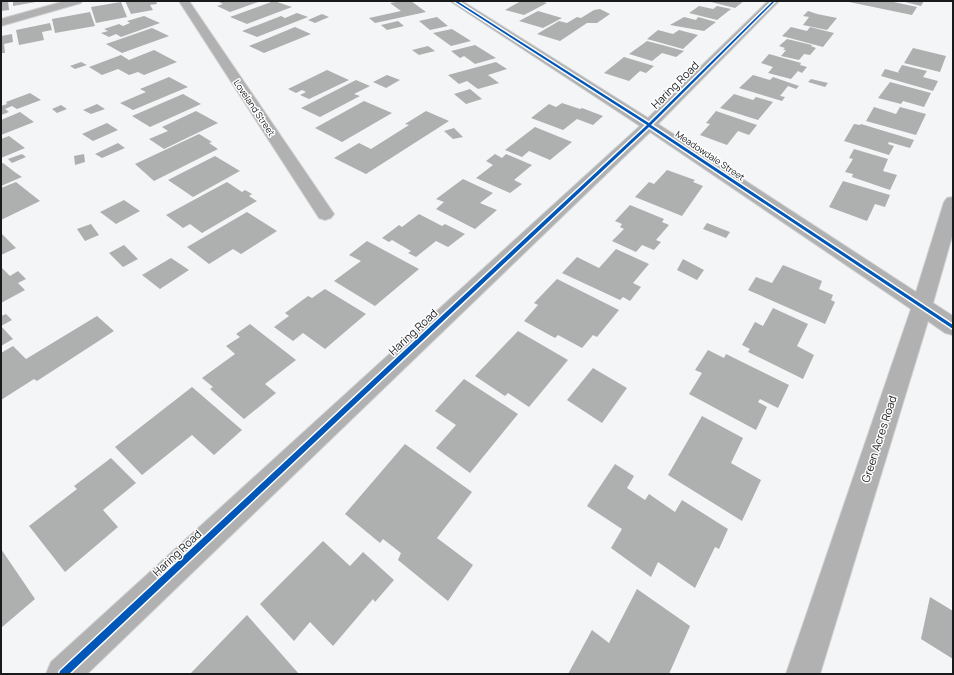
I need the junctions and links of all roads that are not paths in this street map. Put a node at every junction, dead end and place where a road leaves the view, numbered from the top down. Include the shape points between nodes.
1 (77, 1) edge
2 (184, 1) edge
3 (455, 1) edge
4 (774, 1) edge
5 (1, 23) edge
6 (649, 125) junction
7 (953, 202) edge
8 (325, 214) dead end
9 (922, 307) junction
10 (953, 327) edge
11 (63, 674) edge
12 (803, 674) edge

1 - 5 street
2 - 8 street, Loveland Street
3 - 6 street, Meadowdale Street
4 - 6 street, Haring Road
6 - 9 street, Meadowdale Street
6 - 11 street, Haring Road
7 - 9 street, Green Acres Road
9 - 10 street, Meadowdale Street
9 - 12 street, Green Acres Road

